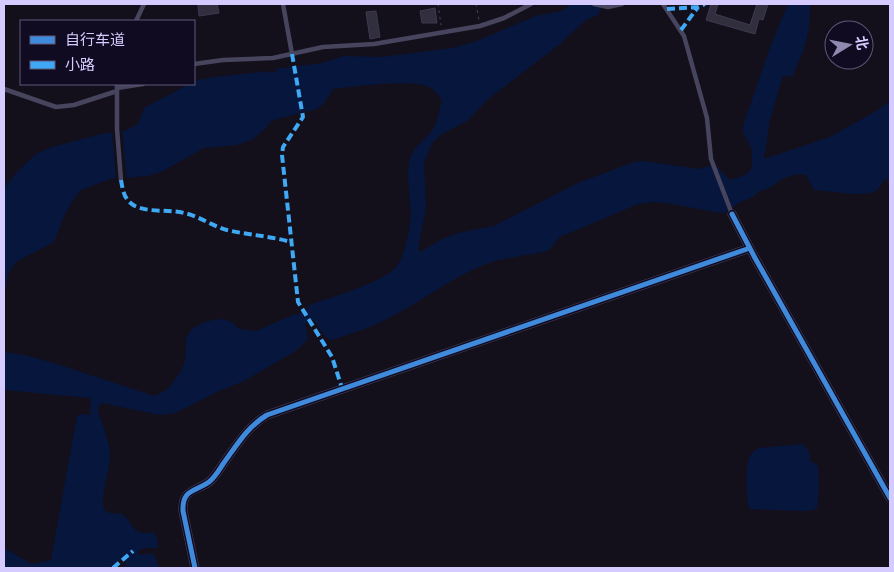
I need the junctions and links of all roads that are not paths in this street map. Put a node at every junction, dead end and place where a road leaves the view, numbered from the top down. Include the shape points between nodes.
1 (144, 4) edge
2 (283, 4) edge
3 (531, 4) edge
4 (594, 4) edge
5 (622, 4) edge
6 (663, 4) edge
7 (136, 20) edge
8 (292, 54) junction
9 (195, 64) edge
10 (134, 85) edge
11 (117, 87) edge
12 (4, 89) edge
13 (121, 180) dead end
14 (732, 214) joint
15 (750, 248) junction
16 (890, 498) edge
17 (195, 568) edge

1 - 7 lane
2 - 8 lane
3 - 8 lane via 480,26
4 - 5 lane
6 - 14 lane via 684,36 706,118 711,159
8 - 9 lane via 264,60
10 - 11 lane
11 - 12 lane via 74,105 56,107
11 - 13 lane
14 - 15 street
15 - 16 street
15 - 17 street via 267,414 249,428 209,482 186,496 183,511

